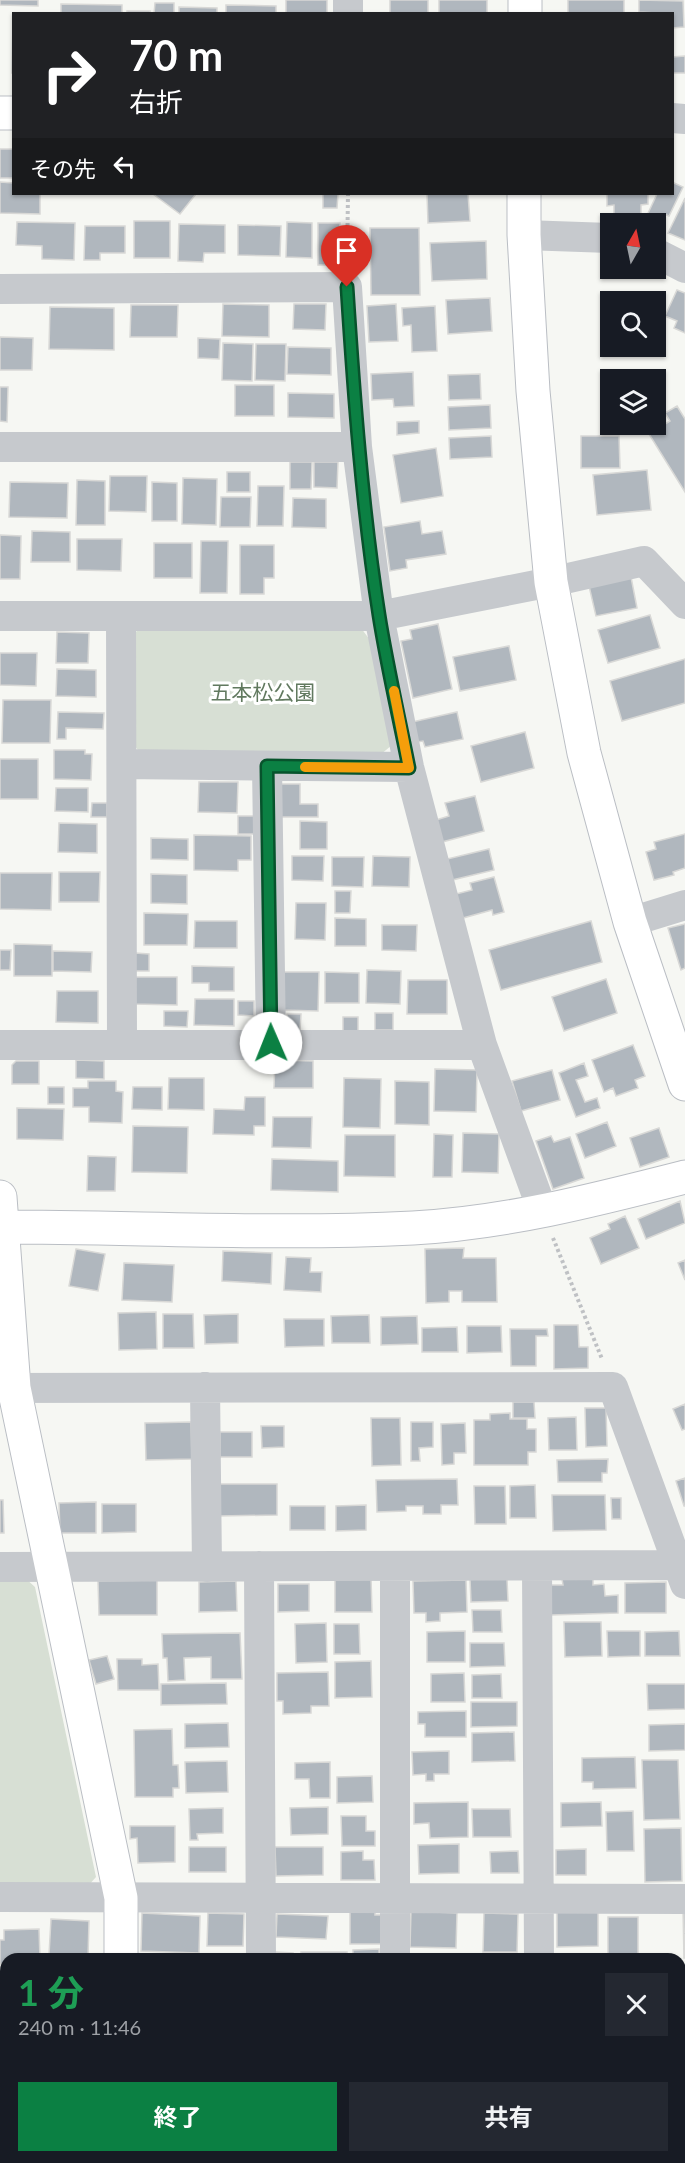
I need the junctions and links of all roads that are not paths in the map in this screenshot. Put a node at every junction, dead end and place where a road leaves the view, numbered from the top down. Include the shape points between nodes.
1 (524, 195) edge
2 (524, 235) junction
3 (600, 238) edge
4 (666, 258) edge
5 (685, 268) edge
6 (0, 289) edge
7 (0, 447) edge
8 (357, 447) junction
9 (551, 582) junction
10 (685, 604) edge
11 (0, 616) edge
12 (121, 616) junction
13 (379, 616) junction
14 (122, 764) junction
15 (267, 766) junction
16 (409, 768) junction
17 (685, 905) edge
18 (630, 922) junction
19 (271, 1043) junction
20 (122, 1044) junction
21 (0, 1045) edge
22 (482, 1045) junction
23 (685, 1084) edge
24 (685, 1177) edge
25 (543, 1212) junction
26 (0, 1217) edge
27 (7, 1388) edge
28 (206, 1388) junction
29 (259, 1566) junction
30 (395, 1566) junction
31 (537, 1566) junction
32 (0, 1567) edge
33 (50, 1567) junction
34 (207, 1567) junction
35 (682, 1575) edge
36 (0, 1897) edge
37 (121, 1898) junction
38 (261, 1898) junction
39 (395, 1898) junction
40 (539, 1898) junction
41 (685, 1899) edge
42 (121, 1953) edge
43 (261, 1953) edge
44 (395, 1953) edge
45 (539, 1953) edge

1 - 2 street
2 - 3 street
2 - 9 street via 533,391
4 - 5 street
6 - 8 street via 347,287
7 - 8 street
8 - 13 street
9 - 10 street via 644,561
9 - 13 street
9 - 18 street via 584,753
11 - 12 street
12 - 13 street
12 - 14 street
13 - 16 street
14 - 15 street
14 - 20 street
15 - 16 street
15 - 19 street
16 - 22 street
17 - 18 street
18 - 23 street
19 - 20 street
19 - 22 street
20 - 21 street
22 - 25 street
24 - 25 street
25 - 26 street via 415,1228 355,1230
26 - 27 street
27 - 28 street
27 - 33 street
28 - 34 street
28 - 35 street via 614,1387
29 - 30 street
29 - 34 street
29 - 38 street
30 - 31 street
30 - 39 street
31 - 35 street
31 - 40 street
32 - 33 street
33 - 34 street
33 - 37 street
36 - 37 street
37 - 38 street
37 - 42 street
38 - 39 street
38 - 43 street
39 - 40 street
39 - 44 street
40 - 41 street
40 - 45 street

